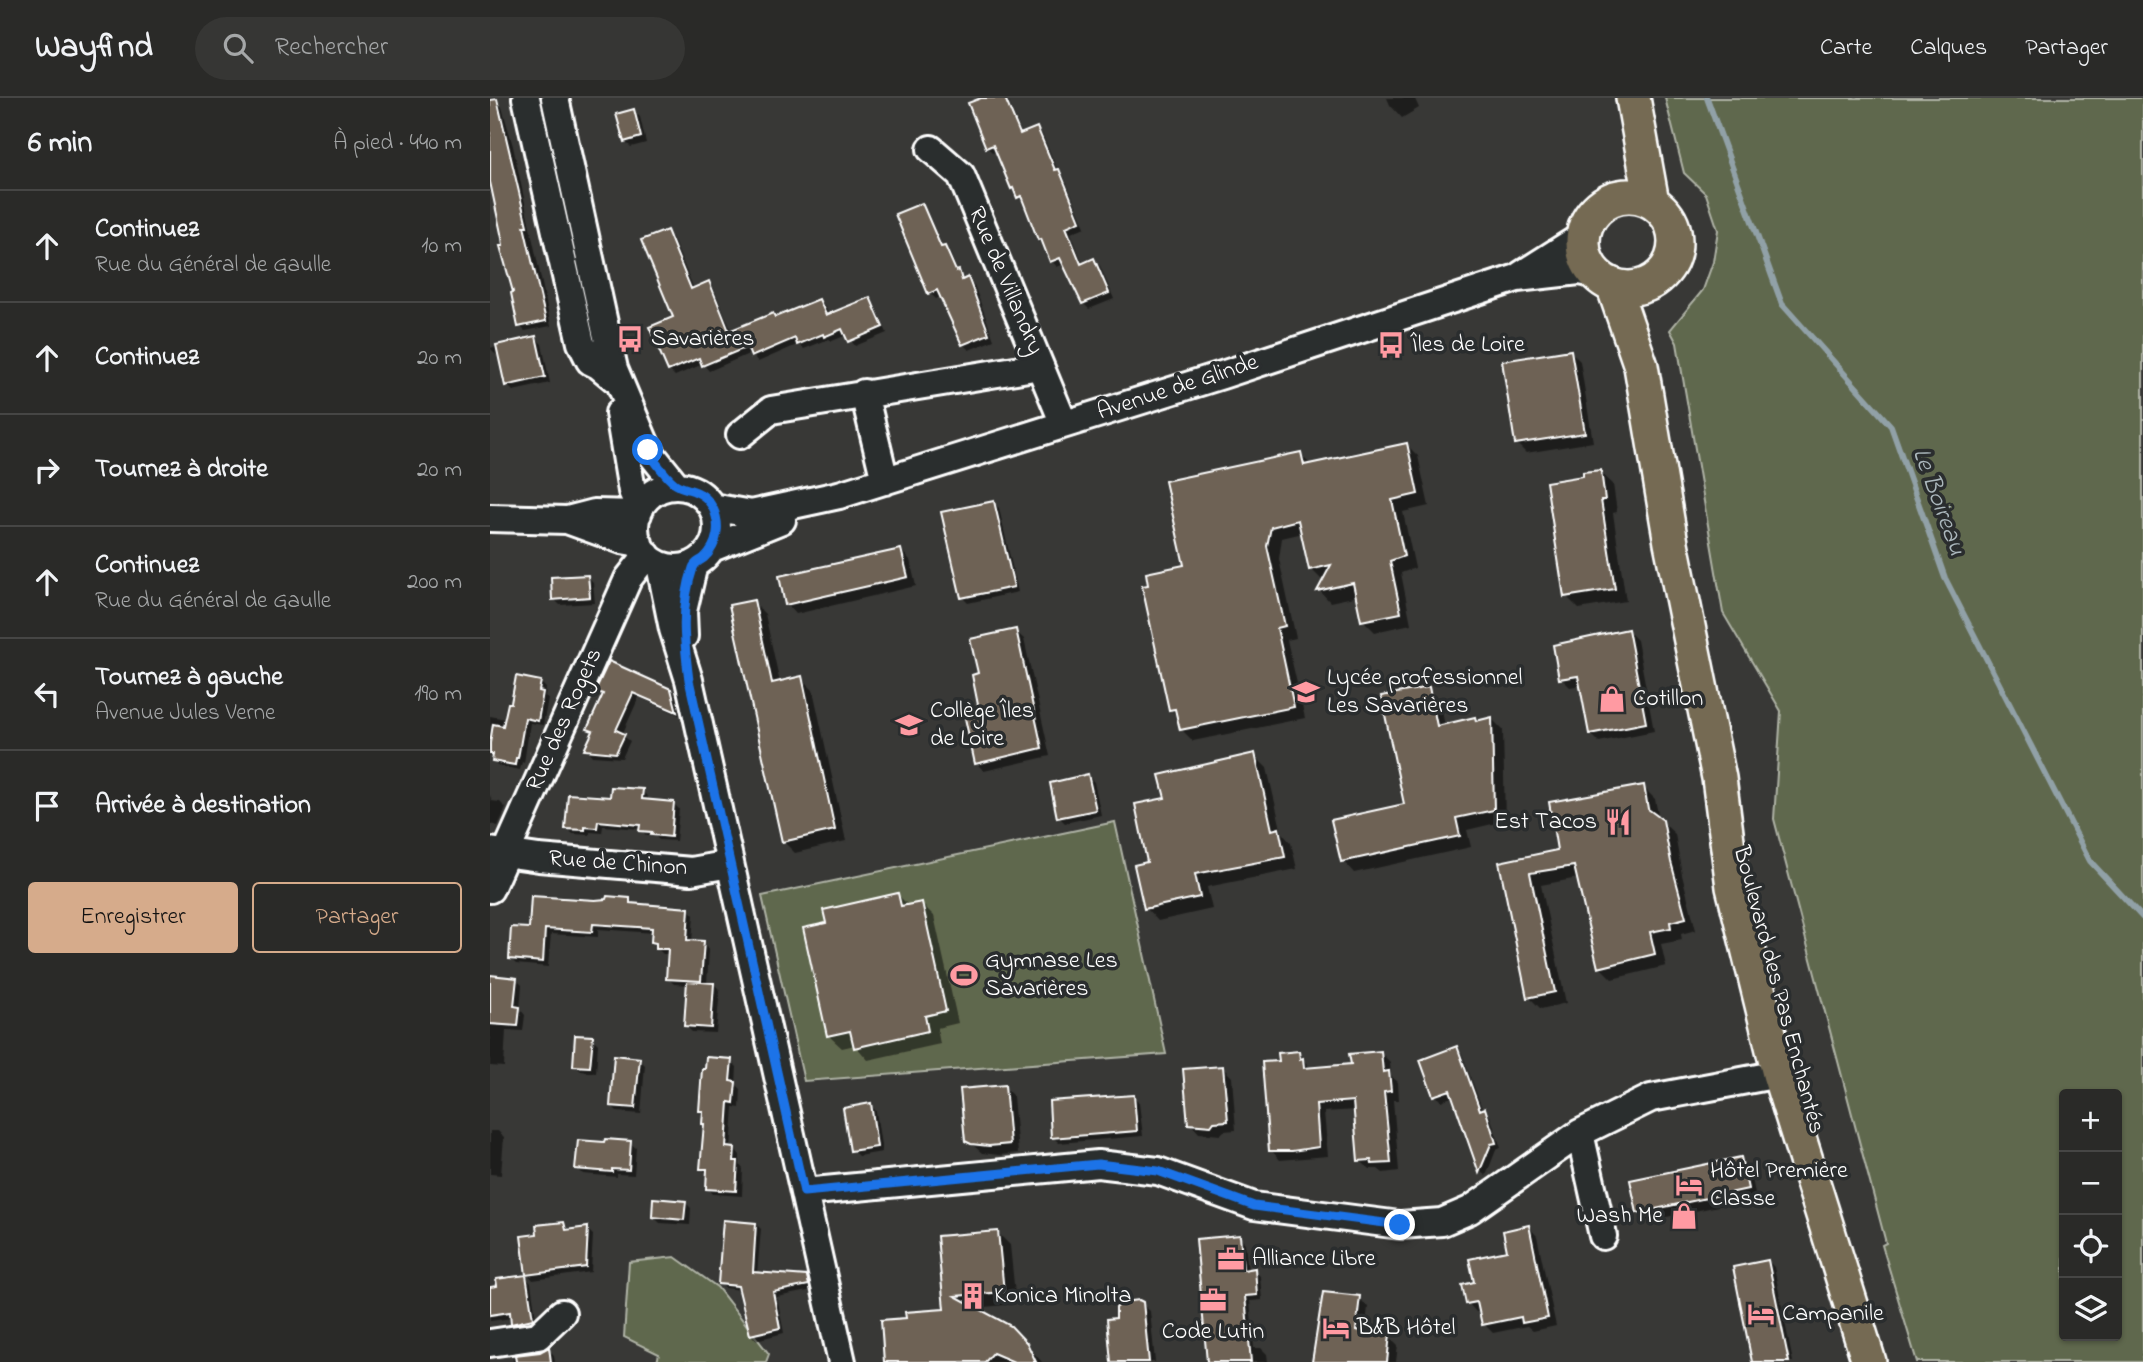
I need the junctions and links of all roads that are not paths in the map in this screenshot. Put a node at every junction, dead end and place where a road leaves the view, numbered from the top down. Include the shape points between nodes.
1 (526, 98) edge
2 (555, 98) edge
3 (1632, 98) edge
4 (931, 149) dead end
5 (1616, 198) junction
6 (1652, 202) junction
7 (1584, 235) junction
8 (1517, 278) junction
9 (1604, 279) junction
10 (1648, 284) junction
11 (1040, 366) junction
12 (1641, 366) junction
13 (615, 374) junction
14 (864, 393) junction
15 (1064, 424) junction
16 (740, 435) dead end
17 (885, 481) junction
18 (677, 486) junction
19 (839, 495) junction
20 (712, 506) junction
21 (639, 511) junction
22 (490, 518) edge
23 (567, 520) junction
24 (648, 554) junction
25 (703, 556) junction
26 (689, 680) junction
27 (1719, 779) junction
28 (498, 852) edge
29 (730, 864) junction
30 (490, 889) edge
31 (1779, 1074) junction
32 (1580, 1133) junction
33 (804, 1192) junction
34 (1603, 1236) dead end
35 (562, 1313) dead end
36 (490, 1343) edge
37 (842, 1362) edge
38 (1869, 1362) edge
39 (1888, 1362) edge

1 - 13 street via 581,342 590,361
2 - 13 street
3 - 5 main road
3 - 6 main road
4 - 11 street, Rue de Villandry via 961,175
5 - 6 main road via 1633,196
5 - 7 main road via 1595,211
6 - 10 main road via 1670,221 1675,244 1667,267
7 - 8 street, Avenue de Glinde
7 - 9 main road via 1585,254
8 - 9 street, Avenue de Glinde via 1568,271
8 - 15 street, Avenue de Glinde
9 - 10 main road via 1630,288
9 - 12 main road, Boulevard des Pas Enchantés
10 - 12 main road, Boulevard des Pas Enchantés
11 - 14 street
11 - 15 street, Rue de Villandry
12 - 27 main road, Boulevard des Pas Enchantés
13 - 18 street via 648,450
13 - 21 street
14 - 16 street via 771,410
14 - 17 street
15 - 17 street, Avenue de Glinde
17 - 19 street, Avenue de Glinde
18 - 20 street via 699,493
18 - 21 street via 654,492
19 - 20 street, Avenue de Glinde via 751,514
19 - 25 street, Avenue de Glinde
20 - 25 street via 716,538
21 - 23 street via 594,513
21 - 24 street via 635,526
22 - 23 street
23 - 24 street
24 - 25 street via 680,568
24 - 26 street
24 - 28 street, Rue des Rogets via 628,579
25 - 26 street via 684,611
26 - 29 street
27 - 31 main road, Boulevard des Pas Enchantés via 1733,887
27 - 39 main road, Boulevard des Pas Enchantés via 1751,884 1805,1101
28 - 29 street, Rue de Chinon via 691,871
28 - 30 street, Rue des Rogets
29 - 33 street
31 - 32 street via 1651,1098
31 - 38 main road, Boulevard des Pas Enchantés
32 - 33 street via 1470,1210 1442,1222 1408,1224 1254,1206 1158,1171 1098,1164
32 - 34 street
33 - 37 street
35 - 36 street via 538,1336

